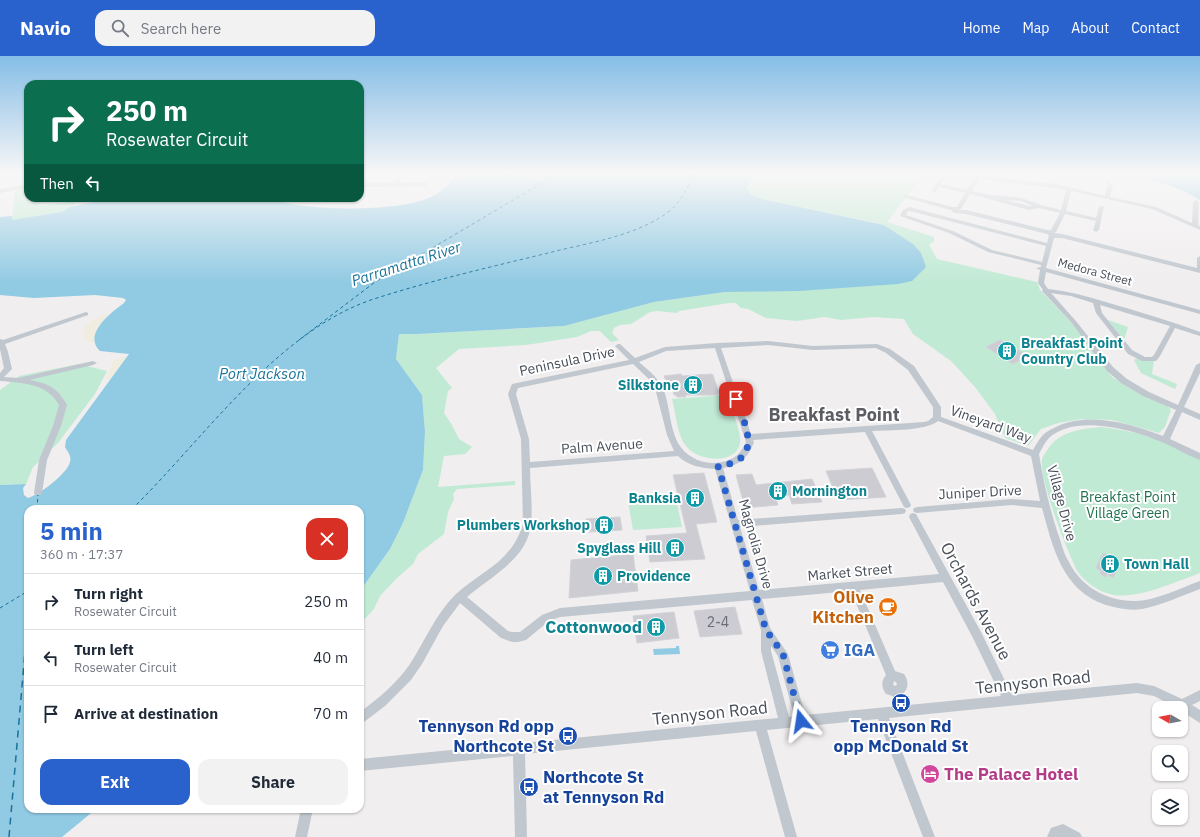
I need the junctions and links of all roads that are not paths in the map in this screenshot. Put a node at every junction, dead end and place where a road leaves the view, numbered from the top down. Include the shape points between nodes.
1 (906, 210) edge
2 (915, 210) edge
3 (957, 210) edge
4 (959, 210) edge
5 (1057, 210) edge
6 (1101, 210) edge
7 (1160, 210) edge
8 (1197, 210) edge
9 (1063, 212) junction
10 (949, 219) junction
11 (1099, 220) junction
12 (1198, 227) edge
13 (1096, 230) dead end
14 (1053, 234) junction
15 (1049, 245) junction
16 (984, 254) dead end
17 (1200, 258) edge
18 (1044, 267) junction
19 (1200, 271) edge
20 (1046, 291) junction
21 (1096, 302) junction
22 (1200, 312) edge
23 (86, 314) dead end
24 (1174, 324) junction
25 (1200, 334) edge
26 (0, 342) edge
27 (717, 345) junction
28 (618, 346) dead end
29 (635, 361) junction
30 (93, 363) dead end
31 (1200, 365) edge
32 (0, 378) edge
33 (16, 380) junction
34 (1181, 408) junction
35 (1200, 417) edge
36 (937, 418) junction
37 (867, 429) junction
38 (749, 437) junction
39 (1166, 439) junction
40 (680, 453) junction
41 (1035, 454) junction
42 (1200, 457) edge
43 (526, 465) junction
44 (718, 466) junction
45 (38, 493) dead end
46 (1045, 505) junction
47 (905, 508) junction
48 (915, 513) junction
49 (736, 524) junction
50 (946, 578) junction
51 (1200, 585) edge
52 (854, 586) junction
53 (756, 594) junction
54 (460, 597) junction
55 (766, 630) junction
56 (892, 676) dead end
57 (1200, 695) edge
58 (1009, 701) junction
59 (1174, 701) edge
60 (1188, 702) edge
61 (1188, 709) edge
62 (881, 713) junction
63 (364, 716) edge
64 (1200, 717) edge
65 (801, 721) junction
66 (785, 723) junction
67 (760, 725) junction
68 (520, 750) junction
69 (364, 765) edge
70 (306, 813) edge
71 (301, 837) edge
72 (521, 837) edge
73 (791, 837) edge
74 (929, 837) edge
75 (1053, 837) edge
76 (1076, 837) edge

1 - 18 street via 903,216 951,232 990,250
2 - 10 street
3 - 10 street
4 - 14 street
5 - 9 street
6 - 11 street
7 - 12 street
8 - 12 street
9 - 11 street
9 - 14 street
10 - 15 street
11 - 13 street
14 - 15 street
14 - 19 street
15 - 18 street
16 - 18 street, Medora Street
17 - 19 street
18 - 20 street via 1041,283
18 - 22 street, Medora Street
20 - 21 street
20 - 34 street via 1117,376 1136,390
21 - 24 street
21 - 24 street via 1097,310 1126,348 1144,359 1154,359 1157,356
23 - 26 street
24 - 25 street
26 - 32 street via 8,369
27 - 29 street, Peninsula Drive via 666,349
27 - 36 street, Peninsula Drive via 768,343 814,348 877,346 892,353 915,372 937,407
27 - 38 street
28 - 29 street
29 - 40 street via 659,388 673,441
29 - 43 street, Peninsula Drive via 515,386 512,394 524,431
30 - 33 street
31 - 34 street
32 - 33 street
33 - 45 street via 52,389 59,395 63,405 43,460
34 - 35 street
34 - 39 street
36 - 37 street, Vineyard Way via 924,425
36 - 41 street, Vineyard Way
37 - 38 street, Vineyard Way
37 - 47 street
38 - 44 street via 749,448 743,456 732,463
39 - 41 street, Village Drive via 1130,428 1086,423 1057,429 1048,435
39 - 42 street, Village Drive
40 - 43 street, Palm Avenue
40 - 44 street via 701,464
41 - 46 street, Village Drive
43 - 54 street, Peninsula Drive via 527,524 521,545 505,562
44 - 49 street, Magnolia Drive
46 - 48 street, Juniper Drive via 1012,502
46 - 51 street, Village Drive via 1064,563 1072,577 1092,594 1116,603 1138,606
47 - 48 street via 906,515
47 - 49 street
48 - 50 street, Orchards Avenue
49 - 53 street, Magnolia Drive
50 - 52 street, Market Street
50 - 58 street, Orchards Avenue
52 - 53 street, Market Street
52 - 56 street
53 - 54 street, Market Street via 552,614 526,635 514,638 504,635
53 - 55 street, Magnolia Drive
54 - 63 street, Peninsula Drive via 450,608 404,680
55 - 65 street, Magnolia Drive via 783,654
55 - 66 street, Magnolia Drive via 766,650
57 - 60 street
58 - 59 street, Tennyson Road via 1142,688 1155,691
58 - 62 street, Tennyson Road
61 - 64 street, Tennyson Road
62 - 65 street, Tennyson Road
62 - 74 street
65 - 66 street, Tennyson Road
66 - 67 street, Tennyson Road
67 - 68 street, Tennyson Road
67 - 73 street
68 - 69 street, Tennyson Road
68 - 72 street
70 - 71 street
75 - 76 street via 1055,832 1063,830

